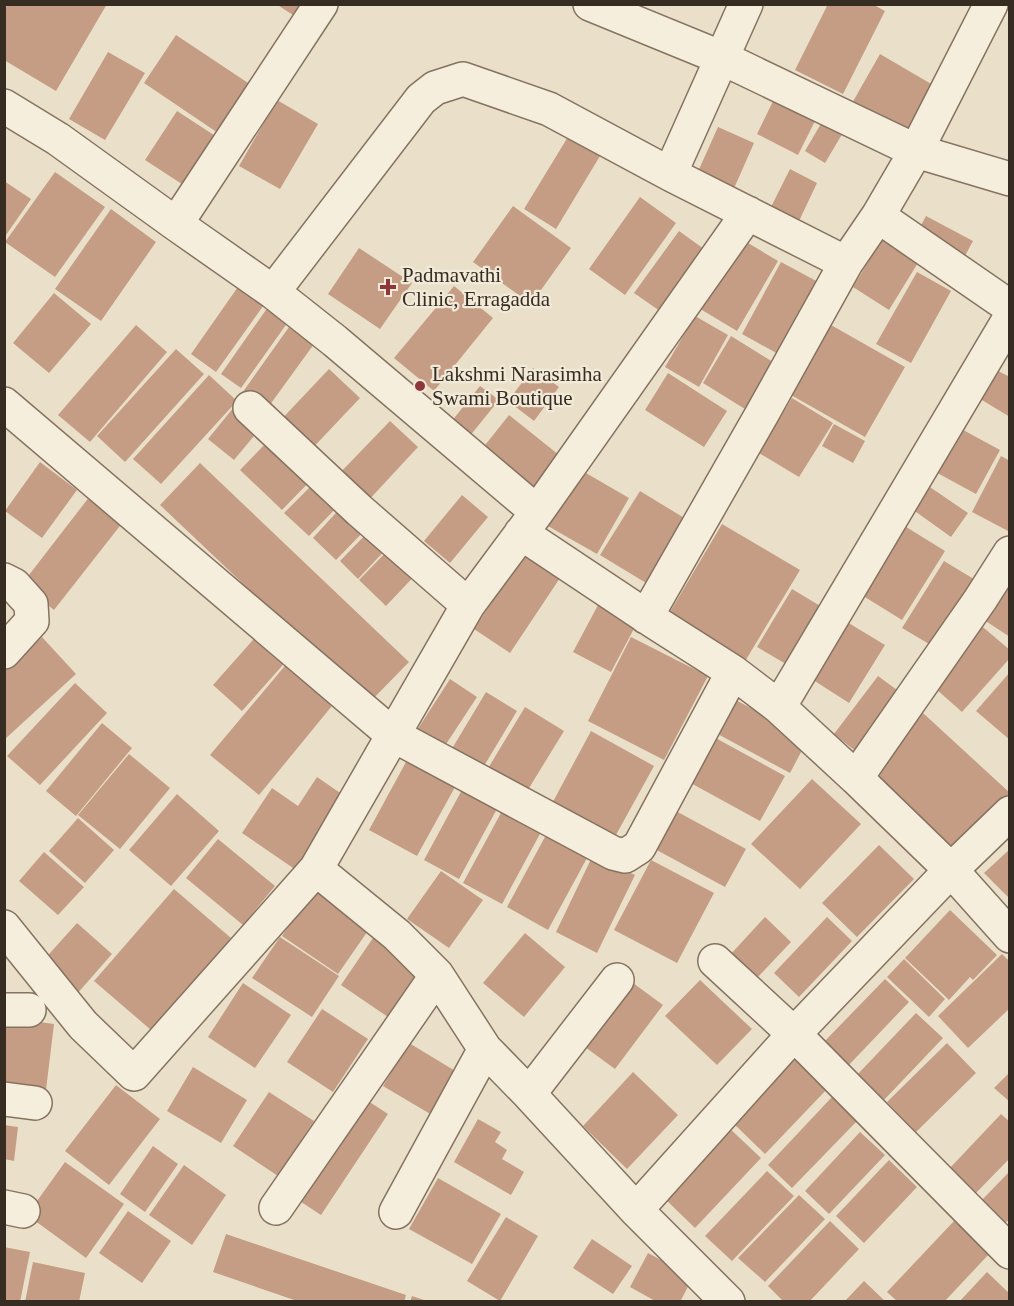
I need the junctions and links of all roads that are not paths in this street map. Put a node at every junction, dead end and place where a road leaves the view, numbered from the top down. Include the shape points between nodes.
1 (321, 4) edge
2 (590, 4) edge
3 (746, 4) edge
4 (991, 4) edge
5 (722, 58) junction
6 (4, 106) edge
7 (916, 151) junction
8 (670, 174) junction
9 (1010, 179) edge
10 (748, 213) junction
11 (878, 216) junction
12 (176, 224) junction
13 (846, 263) junction
14 (273, 292) junction
15 (1010, 307) edge
16 (1010, 318) edge
17 (4, 404) edge
18 (250, 408) dead end
19 (529, 523) junction
20 (1010, 553) edge
21 (4, 580) edge
22 (468, 605) junction
23 (646, 617) junction
24 (4, 652) edge
25 (733, 672) junction
26 (779, 707) junction
27 (393, 735) junction
28 (856, 778) junction
29 (1010, 813) edge
30 (316, 869) junction
31 (951, 870) junction
32 (4, 927) edge
33 (1010, 936) edge
34 (715, 961) dead end
35 (437, 975) junction
36 (617, 980) dead end
37 (794, 1034) junction
38 (485, 1049) junction
39 (529, 1094) junction
40 (276, 1208) dead end
41 (636, 1210) junction
42 (396, 1212) dead end
43 (1010, 1252) edge
44 (728, 1302) edge

1 - 12 street
2 - 5 street
3 - 5 street
4 - 7 street
5 - 7 street
5 - 8 street
6 - 12 street via 58,139
7 - 9 street
7 - 11 street
8 - 10 street
8 - 14 street via 549,109 463,79 435,88 421,99
10 - 13 street
10 - 19 street
11 - 13 street
11 - 15 street
12 - 14 street
13 - 23 street
14 - 19 street via 335,341
16 - 26 street
17 - 27 street
18 - 22 street
19 - 22 street
19 - 23 street
20 - 28 street
21 - 24 street via 31,604 32,621
22 - 27 street
23 - 25 street
25 - 26 street
25 - 27 street via 639,847 625,856
26 - 28 street
27 - 30 street
28 - 31 street
29 - 31 street
30 - 32 street via 134,1074 83,1024
30 - 35 street via 397,935
31 - 33 street
31 - 37 street
34 - 37 street
35 - 38 street
35 - 40 street
36 - 39 street
37 - 41 street
37 - 43 street
38 - 39 street
38 - 42 street
39 - 41 street
41 - 44 street

